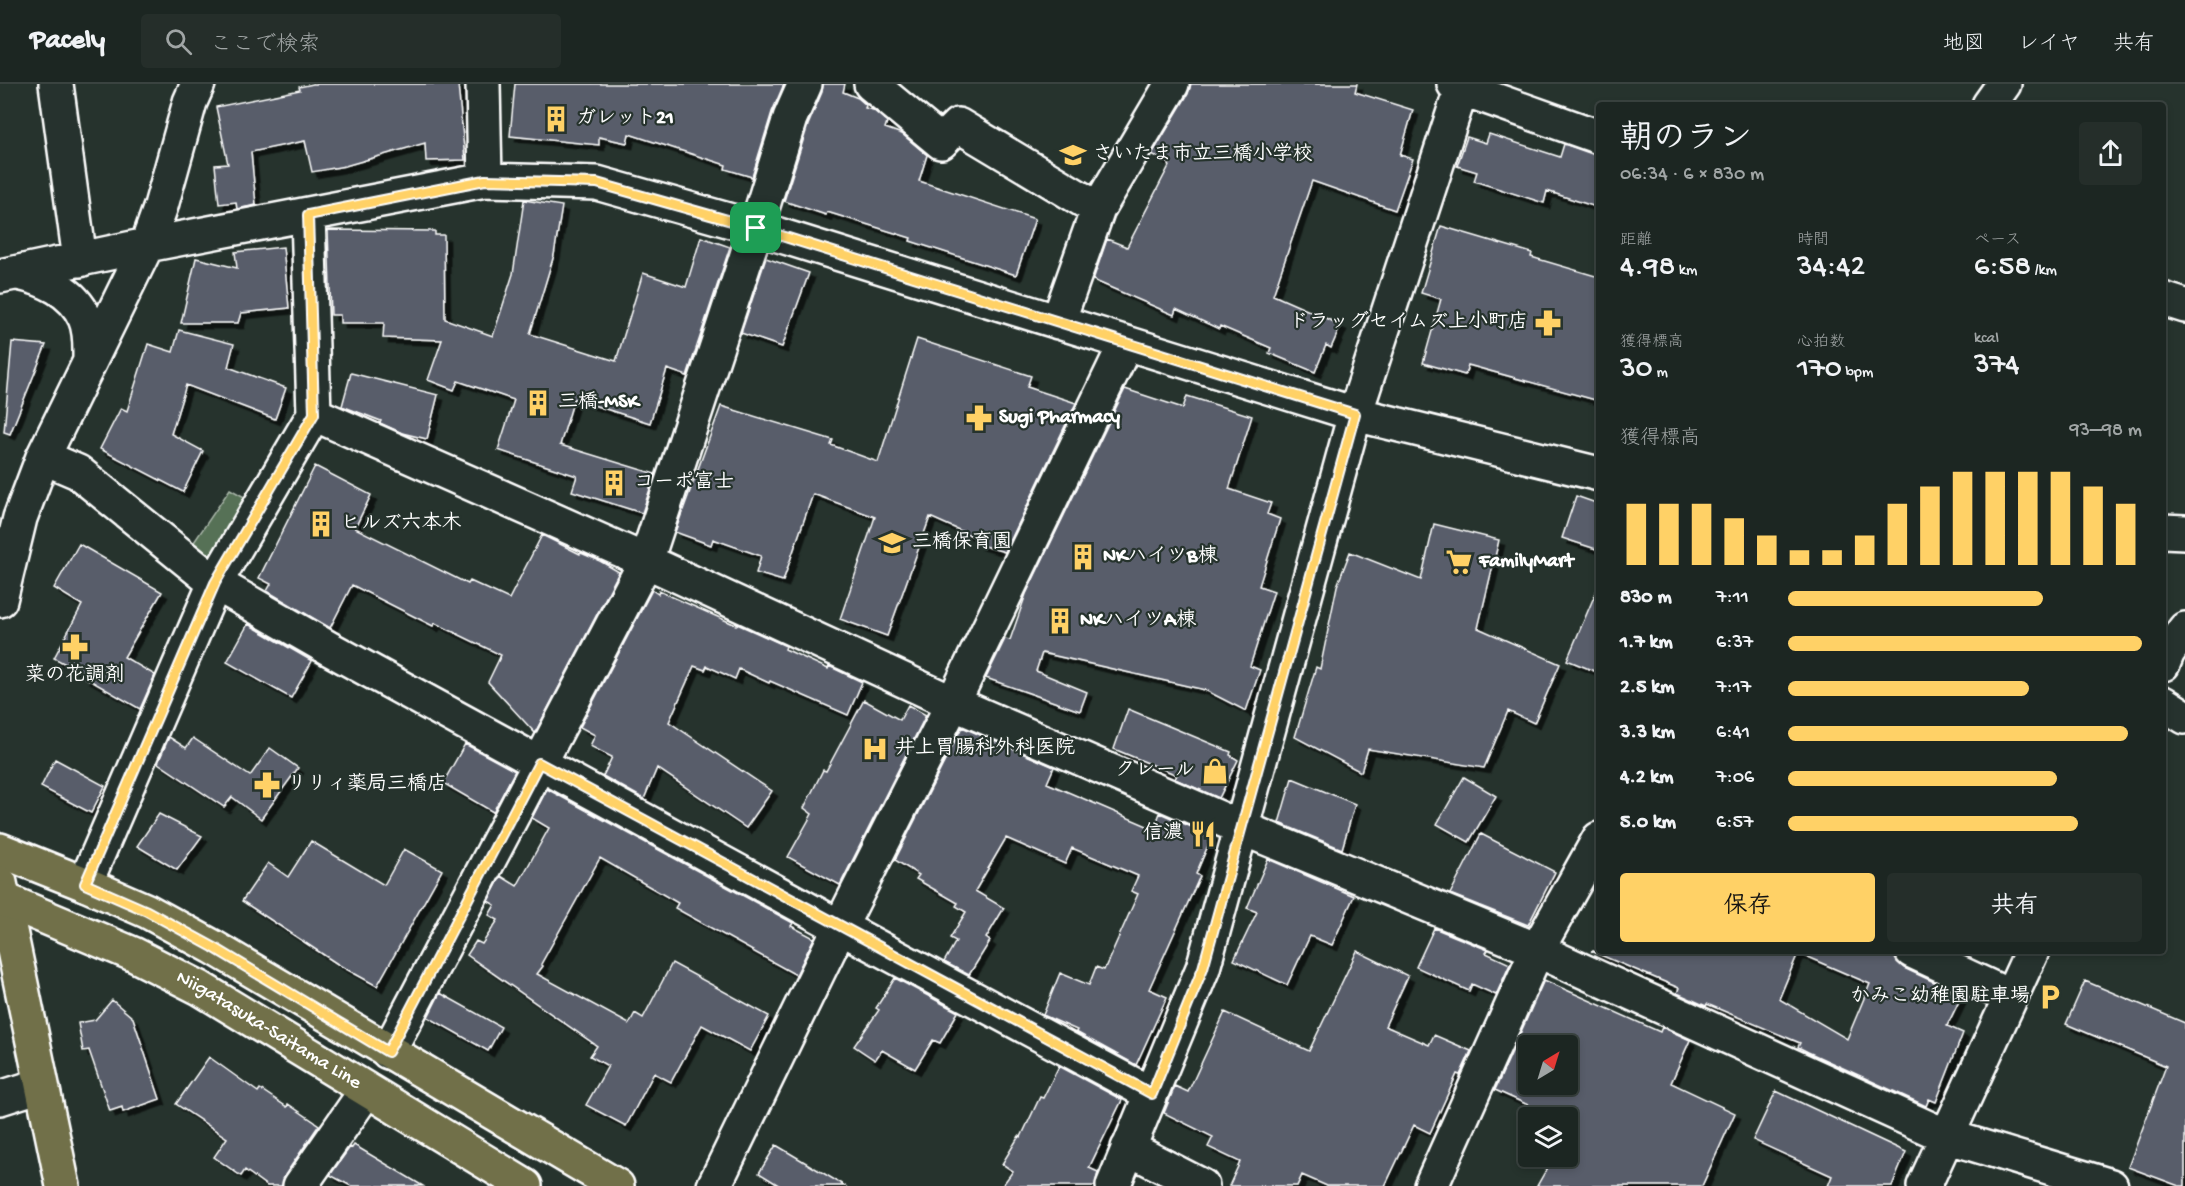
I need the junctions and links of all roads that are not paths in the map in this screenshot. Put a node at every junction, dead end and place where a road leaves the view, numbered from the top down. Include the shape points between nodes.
1 (56, 84) edge
2 (198, 84) edge
3 (483, 84) edge
4 (805, 84) edge
5 (871, 84) edge
6 (1173, 84) edge
7 (2004, 84) edge
8 (1460, 86) edge
9 (1991, 102) edge
10 (1596, 137) edge
11 (485, 180) junction
12 (1098, 209) junction
13 (308, 215) junction
14 (756, 228) junction
15 (147, 245) junction
16 (80, 260) junction
17 (9, 274) edge
18 (2166, 300) edge
19 (2185, 306) edge
20 (1058, 322) junction
21 (1125, 344) junction
22 (90, 360) junction
23 (314, 414) junction
24 (1355, 414) junction
25 (43, 457) junction
26 (1596, 473) edge
27 (2166, 531) edge
28 (2185, 532) edge
29 (646, 561) junction
30 (215, 583) junction
31 (0, 600) edge
32 (2185, 629) edge
33 (2166, 657) edge
34 (953, 703) junction
35 (2166, 705) edge
36 (2185, 717) edge
37 (539, 763) junction
38 (1242, 828) junction
39 (1596, 844) edge
40 (0, 850) edge
41 (85, 884) junction
42 (1, 893) edge
43 (840, 927) junction
44 (1538, 950) junction
45 (1918, 954) edge
46 (2031, 954) edge
47 (2011, 997) junction
48 (388, 1052) junction
49 (41, 1085) junction
50 (366, 1091) junction
51 (1152, 1094) junction
52 (0, 1098) edge
53 (1946, 1136) junction
54 (1128, 1148) junction
55 (63, 1186) edge
56 (300, 1186) edge
57 (525, 1186) edge
58 (617, 1186) edge
59 (714, 1186) edge
60 (1113, 1186) edge
61 (1202, 1186) edge
62 (1431, 1186) edge
63 (1924, 1186) edge
64 (2111, 1186) edge

1 - 16 street
2 - 15 street
3 - 11 street
4 - 14 street via 790,118
5 - 12 street via 941,142 958,125
6 - 12 street
7 - 9 street
8 - 10 street
8 - 24 street
11 - 13 street
11 - 14 street via 597,183
12 - 20 street
13 - 15 street
13 - 23 street
14 - 20 street
14 - 29 street
15 - 16 street
15 - 22 street
16 - 17 street
17 - 22 street via 48,281 75,303 85,318 90,337
18 - 19 street
20 - 21 street
21 - 24 street
21 - 34 street
22 - 25 street
23 - 29 street
23 - 30 street
24 - 26 street
24 - 38 street
25 - 30 street via 78,472
25 - 31 street via 20,518
27 - 28 street
29 - 34 street
29 - 37 street
30 - 37 street
30 - 41 street
32 - 33 street
34 - 38 street
34 - 43 street
35 - 36 street
37 - 43 street
37 - 48 street
38 - 44 street
38 - 51 street via 1203,968
39 - 44 street
40 - 41 main road
41 - 48 main road via 147,911 213,947
42 - 49 main road
42 - 50 main road, Niigatasuka-Saitama Line via 200,988
43 - 51 street
43 - 59 street
44 - 53 street
44 - 62 street
45 - 47 street
46 - 47 street
47 - 53 street
48 - 58 main road
49 - 52 street
49 - 55 main road
50 - 56 street
50 - 57 main road, Niigatasuka-Saitama Line
51 - 54 street
53 - 63 street
53 - 64 street
54 - 60 street
54 - 61 street

